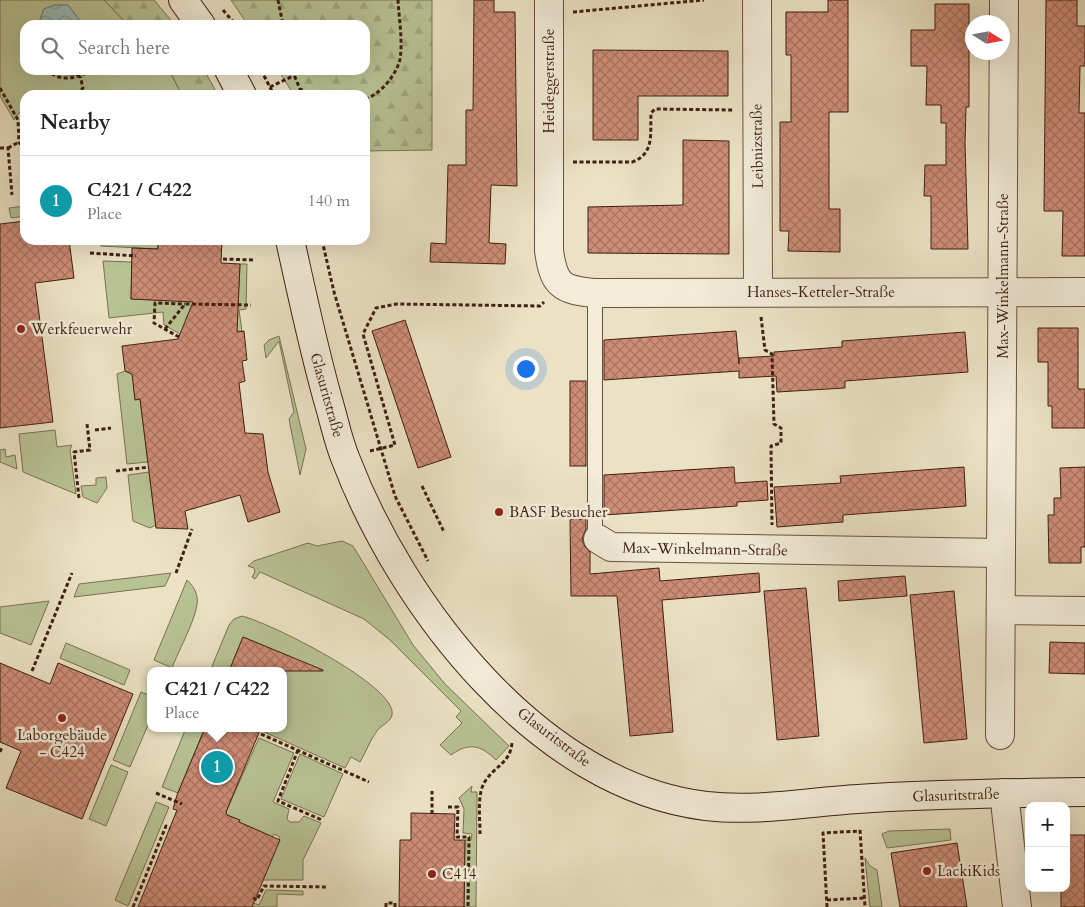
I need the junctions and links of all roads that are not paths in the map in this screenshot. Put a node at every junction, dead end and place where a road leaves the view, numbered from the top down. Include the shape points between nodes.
1 (183, 0) edge
2 (757, 0) edge
3 (1004, 0) edge
4 (548, 7) edge
5 (197, 20) edge
6 (232, 75) edge
7 (239, 90) edge
8 (291, 245) edge
9 (560, 284) joint
10 (758, 292) junction
11 (1085, 292) edge
12 (595, 293) junction
13 (1003, 293) junction
14 (598, 539) joint
15 (1001, 553) junction
16 (1001, 610) junction
17 (1085, 612) edge
18 (1000, 735) dead end
19 (1085, 792) edge
20 (1004, 793) junction
21 (1016, 907) edge

1 - 5 street
2 - 10 street, Leibnizstraße
3 - 13 street, Max-Winkelmann-Straße
4 - 9 street, Heideggerstraße via 549,251 554,277
6 - 7 street
8 - 20 street, Glasuritstraße via 332,416 365,505 394,561 426,609 461,654 525,719 613,778 673,800 729,808
9 - 12 street, Hanses-Ketteler-Straße via 568,289
10 - 12 street, Hanses-Ketteler-Straße
10 - 13 street, Hanses-Ketteler-Straße
11 - 13 street, Hanses-Ketteler-Straße
12 - 14 lane, Max-Winkelmann-Straße via 595,529
13 - 15 street, Max-Winkelmann-Straße
14 - 15 street, Max-Winkelmann-Straße via 611,547
15 - 16 street, Max-Winkelmann-Straße
16 - 17 street
16 - 18 street, Max-Winkelmann-Straße
19 - 20 street, Glasuritstraße
20 - 21 street

